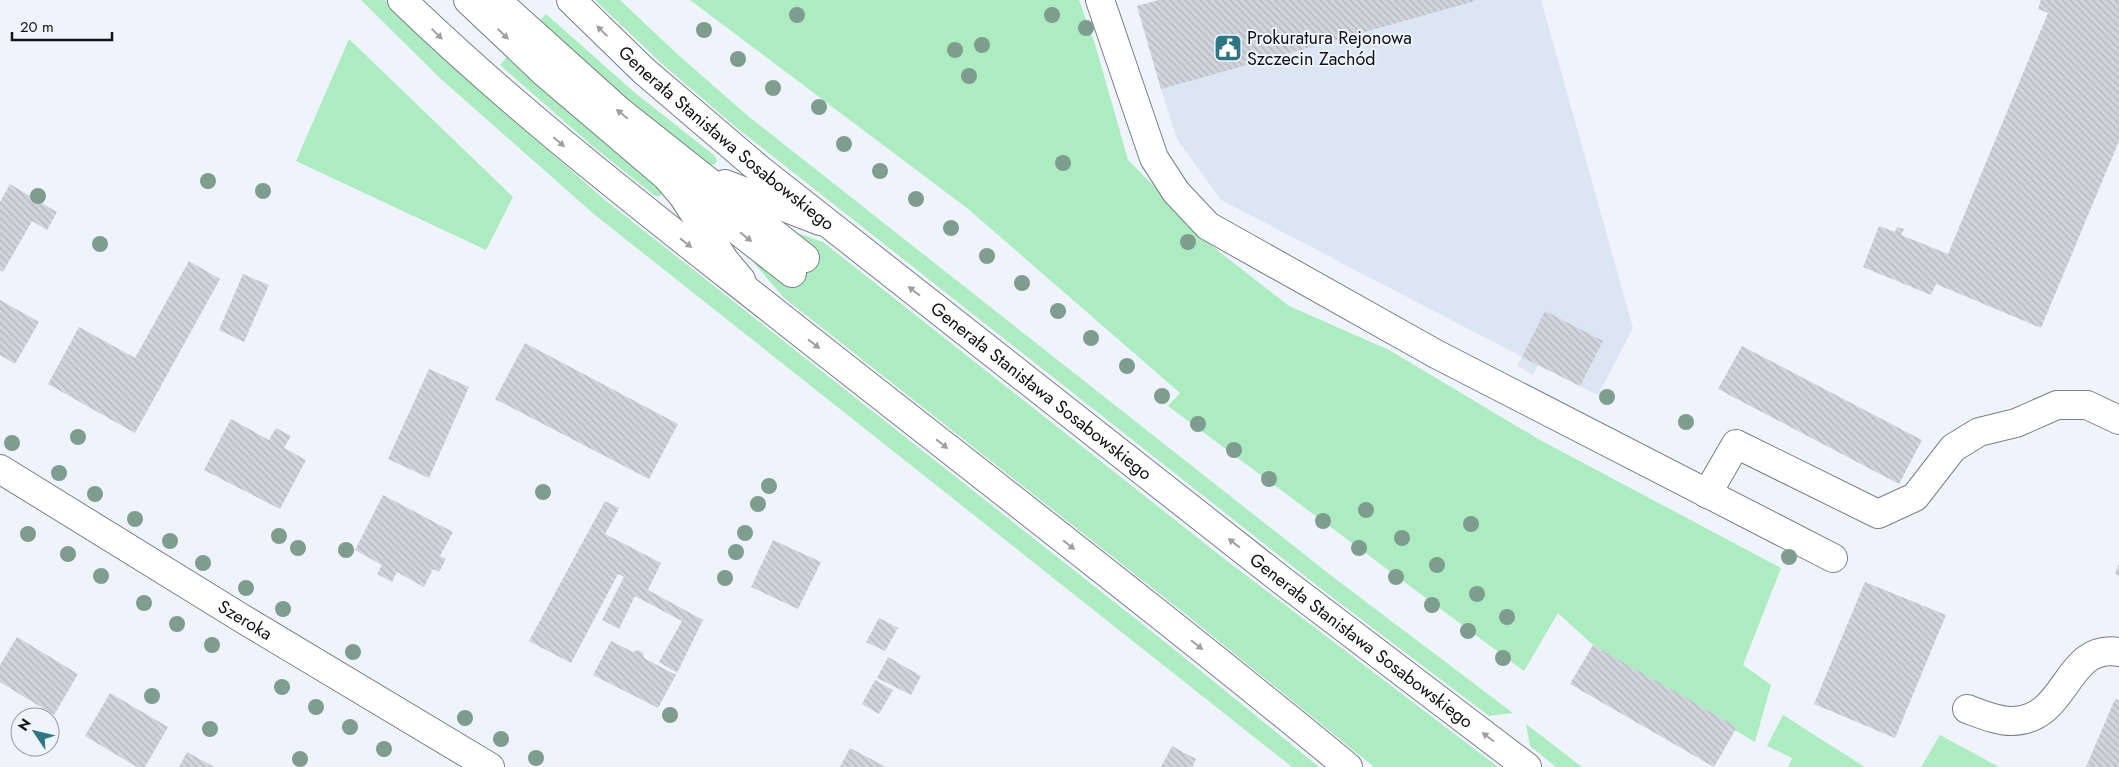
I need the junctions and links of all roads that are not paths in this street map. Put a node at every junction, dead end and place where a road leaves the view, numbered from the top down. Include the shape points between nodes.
1 (402, 0) edge
2 (468, 0) edge
3 (496, 0) edge
4 (571, 0) edge
5 (1100, 0) edge
6 (649, 148) junction
7 (848, 239) junction
8 (798, 266) dead end
9 (776, 313) junction
10 (2119, 420) edge
11 (0, 469) edge
12 (1707, 494) junction
13 (1833, 558) dead end
14 (2119, 652) edge
15 (1967, 709) dead end
16 (490, 767) edge
17 (1348, 767) edge
18 (1527, 767) edge

1 -> 9 main road via 546,131
2 -> 6 main road via 545,74
6 -> 3 main road
7 -> 4 main road, Generała Stanisława Sosabowskiego via 690,111
5 - 12 main road via 1154,158 1176,192 1208,226 1436,354
6 - 7 main road via 726,185 804,214
6 - 8 main road
6 - 9 main road via 736,275
18 -> 7 main road, Generała Stanisława Sosabowskiego via 1280,579
9 -> 17 main road
10 - 12 main road via 2087,405 2057,405 2016,423 1979,432 1953,448 1915,497 1878,514 1736,444
11 - 16 main road, Szeroka via 243,620
12 - 13 main road
14 - 15 main road via 2107,650 2081,662 2052,705 2030,718 2012,721

